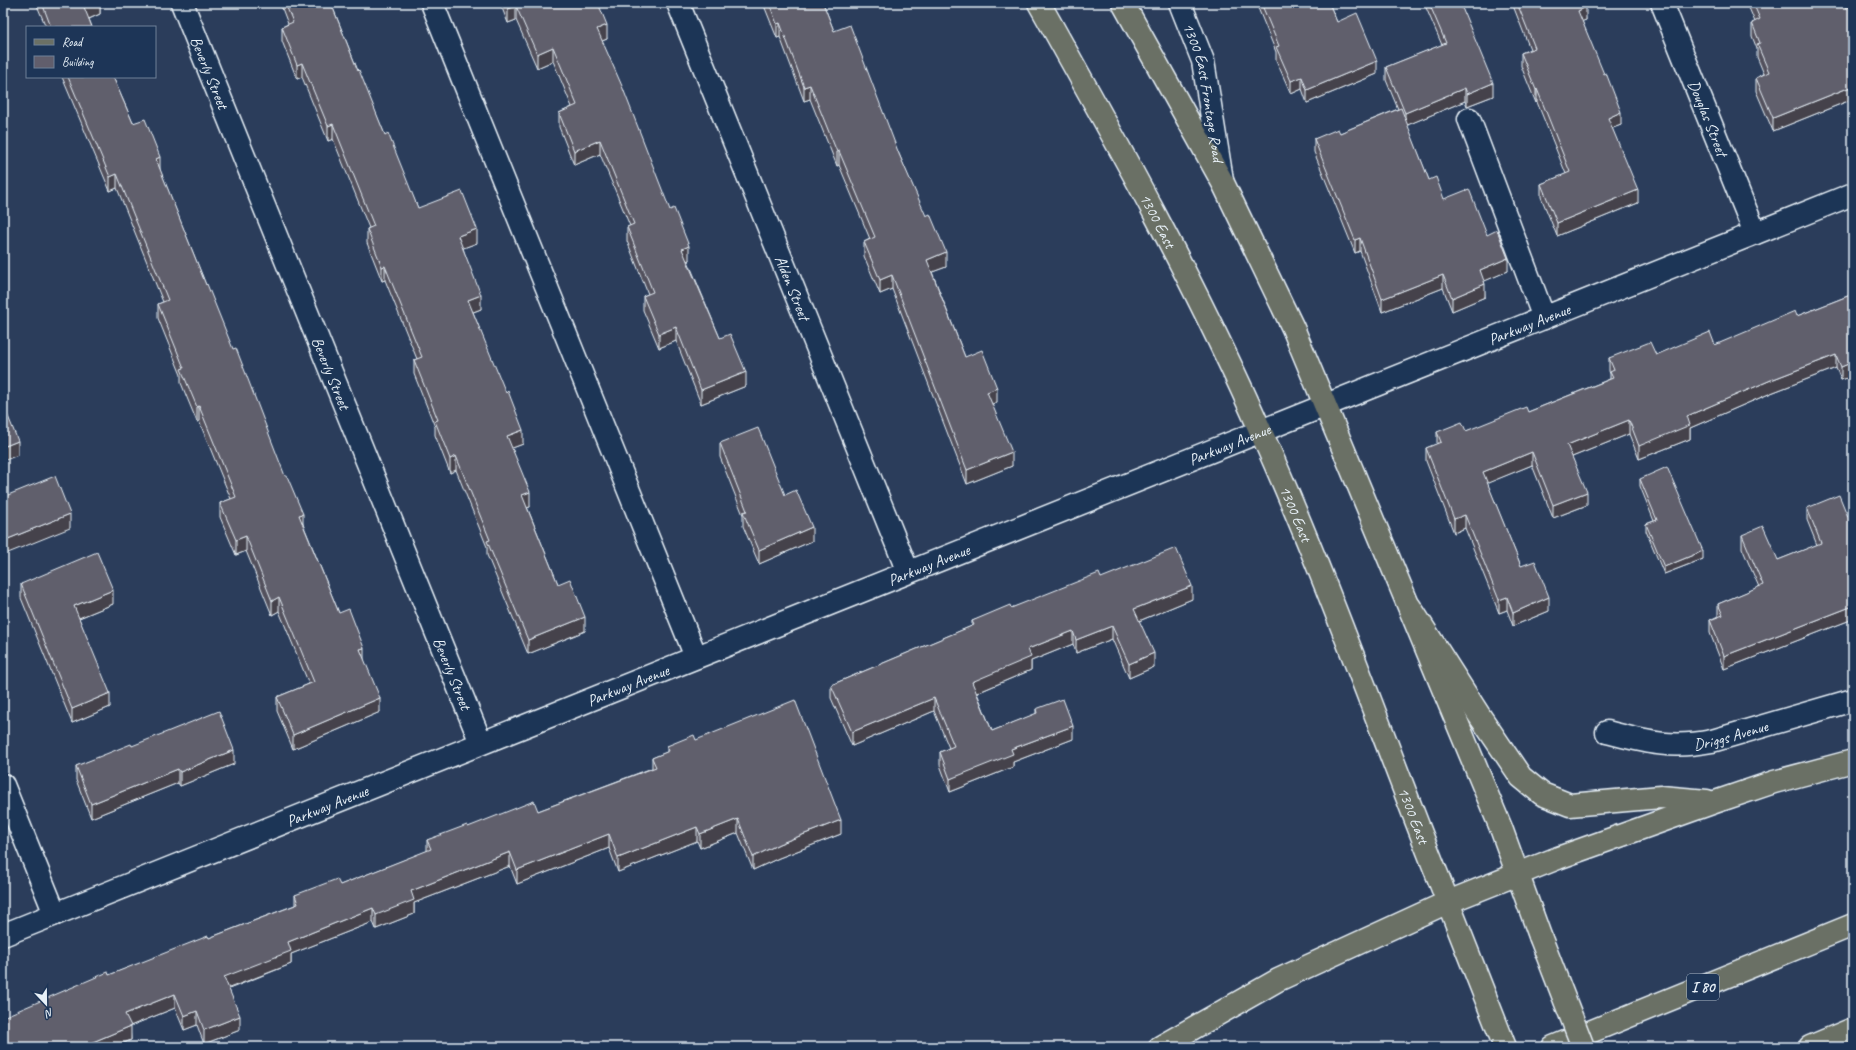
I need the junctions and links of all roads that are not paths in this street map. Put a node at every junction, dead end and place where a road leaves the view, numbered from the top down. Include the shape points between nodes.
1 (182, 3) edge
2 (432, 3) edge
3 (678, 3) edge
4 (1039, 3) edge
5 (1123, 3) edge
6 (1180, 3) edge
7 (1662, 3) edge
8 (1469, 119) dead end
9 (1223, 183) junction
10 (1853, 194) edge
11 (1754, 233) junction
12 (1544, 318) junction
13 (1324, 405) junction
14 (1261, 430) junction
15 (908, 572) junction
16 (1410, 607) junction
17 (696, 657) junction
18 (1853, 700) edge
19 (1607, 732) dead end
20 (481, 743) junction
21 (1853, 761) edge
22 (3, 786) edge
23 (1715, 802) junction
24 (1518, 873) junction
25 (1448, 902) junction
26 (55, 914) junction
27 (1853, 925) edge
28 (3, 935) edge
29 (1853, 1029) edge
30 (1160, 1047) edge
31 (1505, 1047) edge
32 (1553, 1047) edge
33 (1583, 1047) edge
34 (1810, 1047) edge

1 - 20 street, Beverly Street
2 - 17 street
3 - 15 street, Alden Street
4 - 14 main road, 1300 East via 1134,172
5 - 9 main road
6 - 9 street, 1300 East Frontage Road via 1203,61
7 - 11 street, Douglas Street
8 - 12 street
9 - 13 main road via 1293,328
10 - 11 street, Parkway Avenue
11 - 12 street, Parkway Avenue
12 - 13 street, Parkway Avenue
13 - 14 street, Parkway Avenue
13 - 16 main road
14 - 15 street, Parkway Avenue
14 - 25 main road, 1300 East via 1372,702
15 - 17 street, Parkway Avenue
16 - 23 main road via 1521,777 1542,794 1570,805 1661,797
16 - 24 main road
17 - 20 street, Parkway Avenue
18 - 19 street, Driggs Avenue via 1693,745 1655,744
20 - 26 street, Parkway Avenue
21 - 23 main road via 1774,782
22 - 26 street
23 - 24 main road
24 - 25 main road
24 - 33 main road, bridge
25 - 30 main road via 1278,980
25 - 31 main road, 1300 East
26 - 28 street, Parkway Avenue
27 - 32 main road, I 80
29 - 34 main road

